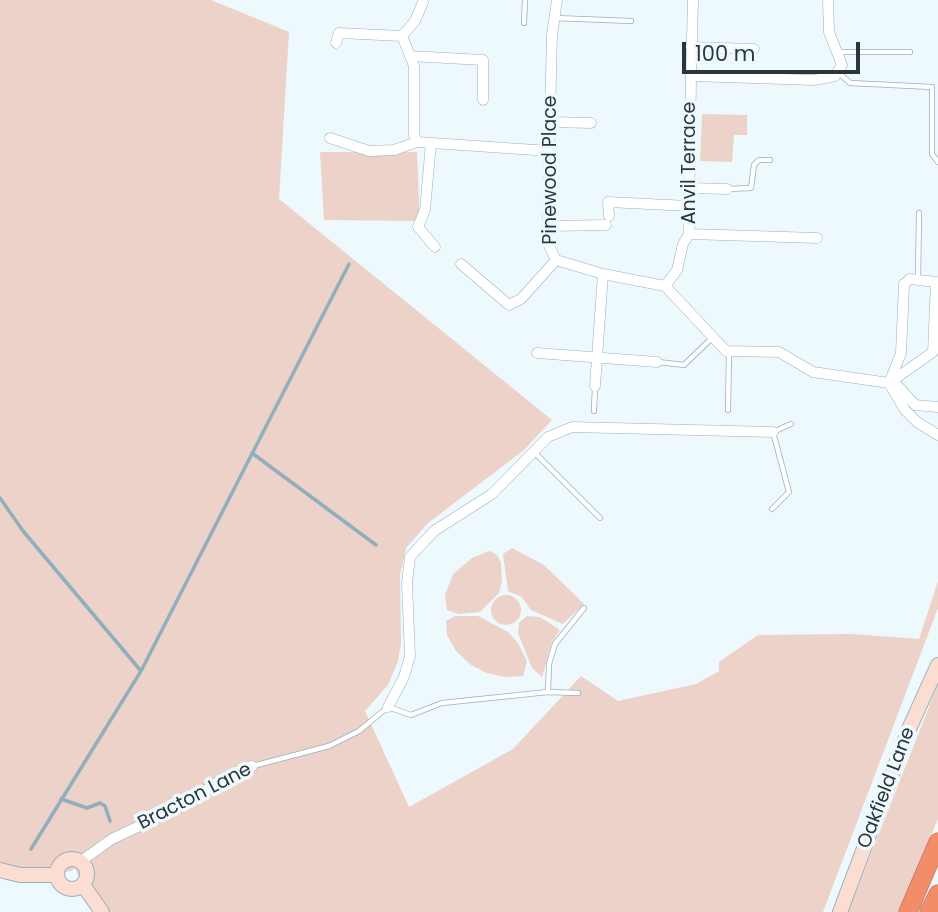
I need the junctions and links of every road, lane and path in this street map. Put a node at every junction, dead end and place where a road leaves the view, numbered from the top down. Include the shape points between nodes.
1 (524, 0) edge
2 (557, 0) edge
3 (693, 0) edge
4 (828, 0) edge
5 (423, 2) edge
6 (553, 18) junction
7 (631, 21) dead end
8 (524, 23) dead end
9 (402, 36) junction
10 (336, 43) dead end
11 (691, 47) junction
12 (754, 49) dead end
13 (839, 52) junction
14 (910, 52) dead end
15 (410, 56) junction
16 (837, 74) junction
17 (691, 76) junction
18 (483, 100) dead end
19 (550, 122) junction
20 (591, 123) dead end
21 (330, 138) dead end
22 (417, 142) junction
23 (431, 143) junction
24 (550, 151) junction
25 (770, 160) dead end
26 (938, 162) edge
27 (689, 188) junction
28 (727, 188) joint
29 (690, 206) junction
30 (919, 213) dead end
31 (548, 226) junction
32 (689, 234) junction
33 (817, 238) dead end
34 (435, 247) dead end
35 (556, 260) junction
36 (461, 264) dead end
37 (603, 274) junction
38 (918, 279) junction
39 (665, 286) junction
40 (712, 338) junction
41 (729, 352) junction
42 (537, 354) dead end
43 (597, 356) junction
44 (657, 362) joint
45 (889, 383) junction
46 (595, 386) joint
47 (938, 407) edge
48 (728, 410) dead end
49 (594, 411) dead end
50 (791, 424) dead end
51 (773, 432) junction
52 (938, 435) edge
53 (534, 452) junction
54 (772, 509) dead end
55 (600, 518) dead end
56 (584, 608) dead end
57 (938, 665) edge
58 (548, 692) junction
59 (578, 692) dead end
60 (388, 707) junction
61 (252, 766) joint
62 (938, 842) edge
63 (81, 861) junction
64 (0, 870) edge
65 (57, 875) junction
66 (83, 885) junction
67 (938, 894) edge
68 (102, 912) edge
69 (839, 912) edge
70 (908, 912) edge
71 (929, 912) edge

1 - 8 lane
2 - 6 street, Pinewood Place
3 - 11 street, Anvil Terrace
4 - 13 street via 830,32
5 - 9 street via 415,22
6 - 7 lane
6 - 19 street, Pinewood Place
9 - 10 street via 340,33
9 - 15 street
11 - 12 street
11 - 17 street, Anvil Terrace
13 - 14 lane
13 - 16 street via 842,65
15 - 18 street via 483,60
15 - 22 street
16 - 17 street, Anvil Terrace via 814,80
16 - 26 lane via 850,83 932,87 932,154
17 - 27 street, Anvil Terrace
19 - 20 street
19 - 24 street, Pinewood Place
21 - 22 street via 369,151 394,150
22 - 23 street
23 - 24 street
23 - 34 street via 425,210 418,227
24 - 31 street, Pinewood Place
25 - 28 lane via 756,162 751,188
27 - 28 street
27 - 29 street, Anvil Terrace
29 - 31 street via 608,202 607,220
29 - 32 street, Anvil Terrace
30 - 38 lane
31 - 35 street, Pinewood Place via 548,246
32 - 33 street
32 - 39 street, Anvil Terrace via 677,270
35 - 36 street via 521,299 509,305
35 - 37 street, Pinewood Place
37 - 39 street, Pinewood Place
37 - 43 street
38 - 45 street via 904,283 901,351
38 - 45 street via 936,282 933,352
39 - 40 street
40 - 41 street
40 - 44 lane via 684,365
41 - 45 street via 777,352 819,374
41 - 48 lane
42 - 43 street
43 - 44 street
43 - 46 street
45 - 47 street via 898,386 915,405
45 - 52 street via 905,410
46 - 49 lane
50 - 51 lane
51 - 53 street via 572,426 548,437
51 - 54 lane via 789,492
53 - 55 lane
53 - 60 street via 492,494 434,531 410,557 410,656
56 - 58 lane via 555,644
57 - 69 street, Oakfield Lane
58 - 59 lane
58 - 60 lane via 442,703 410,715
60 - 61 lane, Bracton Lane via 359,731 329,746
61 - 63 street, Bracton Lane via 112,839
62 - 70 highway
63 - 65 street via 65,861
63 - 66 street via 86,872
64 - 65 street
65 - 66 street via 66,888
66 - 68 street
67 - 71 highway

